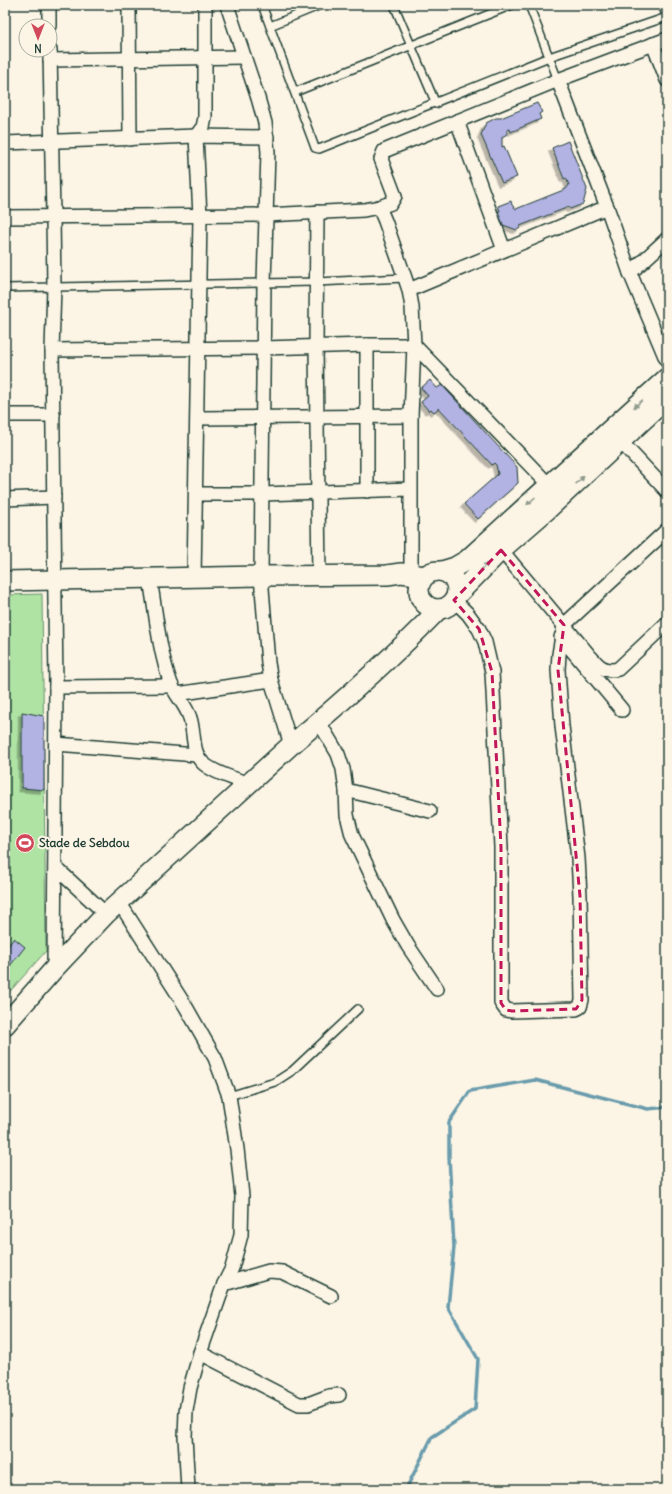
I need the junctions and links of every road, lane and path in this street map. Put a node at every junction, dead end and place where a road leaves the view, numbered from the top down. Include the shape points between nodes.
1 (49, 5) edge
2 (128, 5) edge
3 (205, 5) edge
4 (227, 5) edge
5 (262, 5) edge
6 (321, 5) edge
7 (394, 5) edge
8 (512, 5) edge
9 (529, 5) edge
10 (662, 5) edge
11 (667, 17) edge
12 (50, 18) edge
13 (270, 26) junction
14 (667, 39) edge
15 (653, 44) junction
16 (411, 45) junction
17 (58, 56) edge
18 (244, 57) junction
19 (50, 58) edge
20 (550, 58) junction
21 (204, 59) junction
22 (128, 60) junction
23 (558, 80) junction
24 (667, 80) edge
25 (295, 92) junction
26 (436, 104) junction
27 (457, 121) junction
28 (196, 136) junction
29 (267, 137) junction
30 (130, 139) junction
31 (52, 142) junction
32 (5, 143) edge
33 (607, 207) junction
34 (379, 208) junction
35 (317, 212) junction
36 (266, 215) junction
37 (200, 216) junction
38 (5, 217) edge
39 (53, 217) junction
40 (667, 238) edge
41 (504, 250) junction
42 (630, 273) junction
43 (316, 282) junction
44 (264, 283) junction
45 (199, 284) junction
46 (407, 284) junction
47 (54, 287) junction
48 (5, 288) edge
49 (367, 345) junction
50 (414, 345) junction
51 (316, 347) junction
52 (198, 348) junction
53 (263, 348) junction
54 (52, 350) junction
55 (667, 361) edge
56 (667, 378) edge
57 (667, 398) edge
58 (5, 415) edge
59 (52, 415) junction
60 (411, 416) junction
61 (317, 417) junction
62 (368, 417) junction
63 (198, 418) junction
64 (262, 418) junction
65 (621, 442) junction
66 (549, 484) junction
67 (410, 489) junction
68 (367, 491) junction
69 (667, 491) edge
70 (318, 492) junction
71 (196, 494) junction
72 (262, 494) junction
73 (54, 497) junction
74 (5, 498) edge
75 (667, 530) edge
76 (501, 550) junction
77 (426, 574) junction
78 (387, 575) junction
79 (261, 576) junction
80 (319, 576) junction
81 (194, 578) junction
82 (150, 579) junction
83 (5, 581) edge
84 (54, 581) junction
85 (439, 600) junction
86 (667, 623) edge
87 (563, 631) junction
88 (271, 680) junction
89 (56, 687) junction
90 (174, 690) junction
91 (622, 710) dead end
92 (319, 722) junction
93 (56, 744) junction
94 (291, 745) junction
95 (197, 754) junction
96 (248, 784) junction
97 (346, 790) junction
98 (430, 811) dead end
99 (56, 868) junction
100 (112, 908) junction
101 (54, 969) junction
102 (437, 989) dead end
103 (358, 1009) dead end
104 (5, 1025) edge
105 (228, 1096) junction
106 (224, 1284) junction
107 (331, 1296) dead end
108 (200, 1353) junction
109 (340, 1395) dead end
110 (188, 1489) edge

1 - 12 street
2 - 22 street
3 - 21 street
4 - 18 street
5 - 13 lane
6 - 13 lane
7 - 16 lane
8 - 16 lane
9 - 20 lane
10 - 11 lane
11 - 20 lane
13 - 25 lane
14 - 15 street
15 - 23 street
15 - 24 street
16 - 25 lane
16 - 26 lane
17 - 22 street
18 - 21 street
18 - 29 street via 258,98
19 - 31 street
20 - 23 lane
20 - 26 lane
21 - 22 street
21 - 28 street via 204,123
22 - 30 street
23 - 27 street
23 - 33 street
25 - 26 lane via 314,145 319,149
27 - 34 street via 384,151 381,159 395,196 391,203
27 - 41 street
28 - 29 street
28 - 30 street
28 - 37 street
29 - 36 street
30 - 31 street
31 - 32 street
31 - 39 street
33 - 41 street
33 - 42 street
34 - 35 street
34 - 46 street via 386,221
35 - 36 street
35 - 43 street
36 - 37 street
36 - 44 street
37 - 39 street
37 - 45 street
38 - 39 street
39 - 47 street
40 - 42 street
41 - 46 street
42 - 55 street
43 - 44 lane
43 - 46 lane
43 - 51 street
44 - 45 lane
44 - 53 street
45 - 47 lane
45 - 52 street
46 - 50 street
47 - 48 lane
47 - 54 street
49 - 50 street
49 - 51 street
49 - 62 street
50 - 60 street
50 - 66 street
51 - 53 street
51 - 61 street
52 - 53 street
52 - 54 street
52 - 63 street
53 - 64 street
54 - 59 street
56 -> 66 main road
57 - 65 main road
58 - 59 street
59 - 73 street
60 - 62 street
60 - 67 street
61 - 62 street
61 - 64 street
61 - 70 street
62 - 68 street
63 - 64 street
63 - 71 street
64 - 72 street
65 - 69 street
76 -> 65 main road
66 -> 77 main road via 467,560
67 - 68 street
67 - 77 street
68 - 70 street
70 - 72 street
70 - 80 street
71 - 72 street
71 - 81 street
72 - 79 street
73 - 74 street
73 - 84 street
75 - 87 street
85 -> 76 main road
76 - 87 street
77 - 78 main road
77 - 85 main road via 420,585
77 - 85 main road via 453,577 456,583
78 - 80 main road
78 - 85 main road via 406,589
79 - 80 main road
79 - 81 main road
79 - 88 street via 264,635
81 - 82 main road
82 - 84 main road
82 - 90 street via 162,652
83 - 84 main road
84 - 89 street
85 - 87 street via 468,614 485,642 492,672 501,847 500,996 502,1006 512,1011 576,1009 582,1005 578,858 558,670
85 - 92 main road via 423,615 420,628
86 - 87 street via 618,669 609,670 599,666
87 - 91 street
88 - 90 street
88 - 94 street
89 - 90 street
89 - 93 street
90 - 95 street via 183,702 190,719
92 - 94 main road
92 - 97 street via 338,754
93 - 95 street
93 - 99 street
94 - 96 main road
95 - 96 street via 203,763 212,769
96 - 100 main road
97 - 98 street
97 - 102 street via 347,815 352,835 393,920
99 - 100 street
99 - 101 street
100 - 101 main road
100 - 105 street via 186,1007 211,1052
101 - 104 main road
103 - 105 lane via 292,1071 275,1082
105 - 106 street via 242,1196 241,1235 232,1268
106 - 107 street via 269,1271 282,1272
106 - 108 street
108 - 109 street via 299,1404
108 - 110 street via 186,1411

